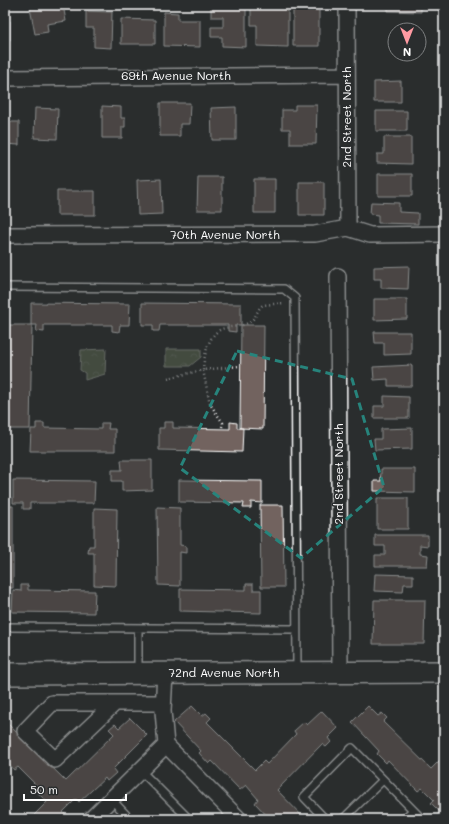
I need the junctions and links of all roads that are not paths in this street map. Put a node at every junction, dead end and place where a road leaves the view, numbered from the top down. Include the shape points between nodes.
1 (347, 5) edge
2 (347, 75) junction
3 (5, 78) edge
4 (348, 228) junction
5 (444, 234) edge
6 (5, 235) edge
7 (338, 276) dead end
8 (5, 287) edge
9 (5, 627) edge
10 (138, 628) junction
11 (296, 629) junction
12 (340, 672) junction
13 (444, 672) edge
14 (165, 673) junction
15 (296, 673) junction
16 (5, 674) edge
17 (138, 674) junction
18 (115, 703) junction
19 (163, 703) junction
20 (166, 745) junction
21 (140, 770) junction
22 (383, 780) junction
23 (111, 799) junction
24 (413, 810) junction
25 (127, 818) edge
26 (91, 819) edge
27 (188, 819) edge
28 (239, 819) edge
29 (325, 819) edge
30 (343, 819) edge
31 (404, 819) edge
32 (422, 819) edge

1 - 2 street, 2nd Street North
2 - 3 street, 69th Avenue North
2 - 4 street, 2nd Street North
4 - 5 street via 370,236
4 - 6 street, 70th Avenue North via 315,234
7 - 12 street, 2nd Street North
8 - 11 lane via 284,289 295,298
9 - 10 lane
10 - 11 lane
10 - 17 lane
11 - 15 lane
12 - 13 street, 72nd Avenue North
12 - 15 street, 72nd Avenue North
14 - 15 street, 72nd Avenue North
14 - 17 street, 72nd Avenue North
14 - 19 street
16 - 17 street, 72nd Avenue North
18 - 18 street via 52,703 25,731 55,760
18 - 19 street
19 - 20 street
20 - 21 street
20 - 28 street
21 - 23 street
21 - 27 lane
22 - 24 lane
22 - 29 lane via 352,748 304,797
22 - 30 lane
23 - 25 lane
23 - 26 street
24 - 31 lane
24 - 32 lane

